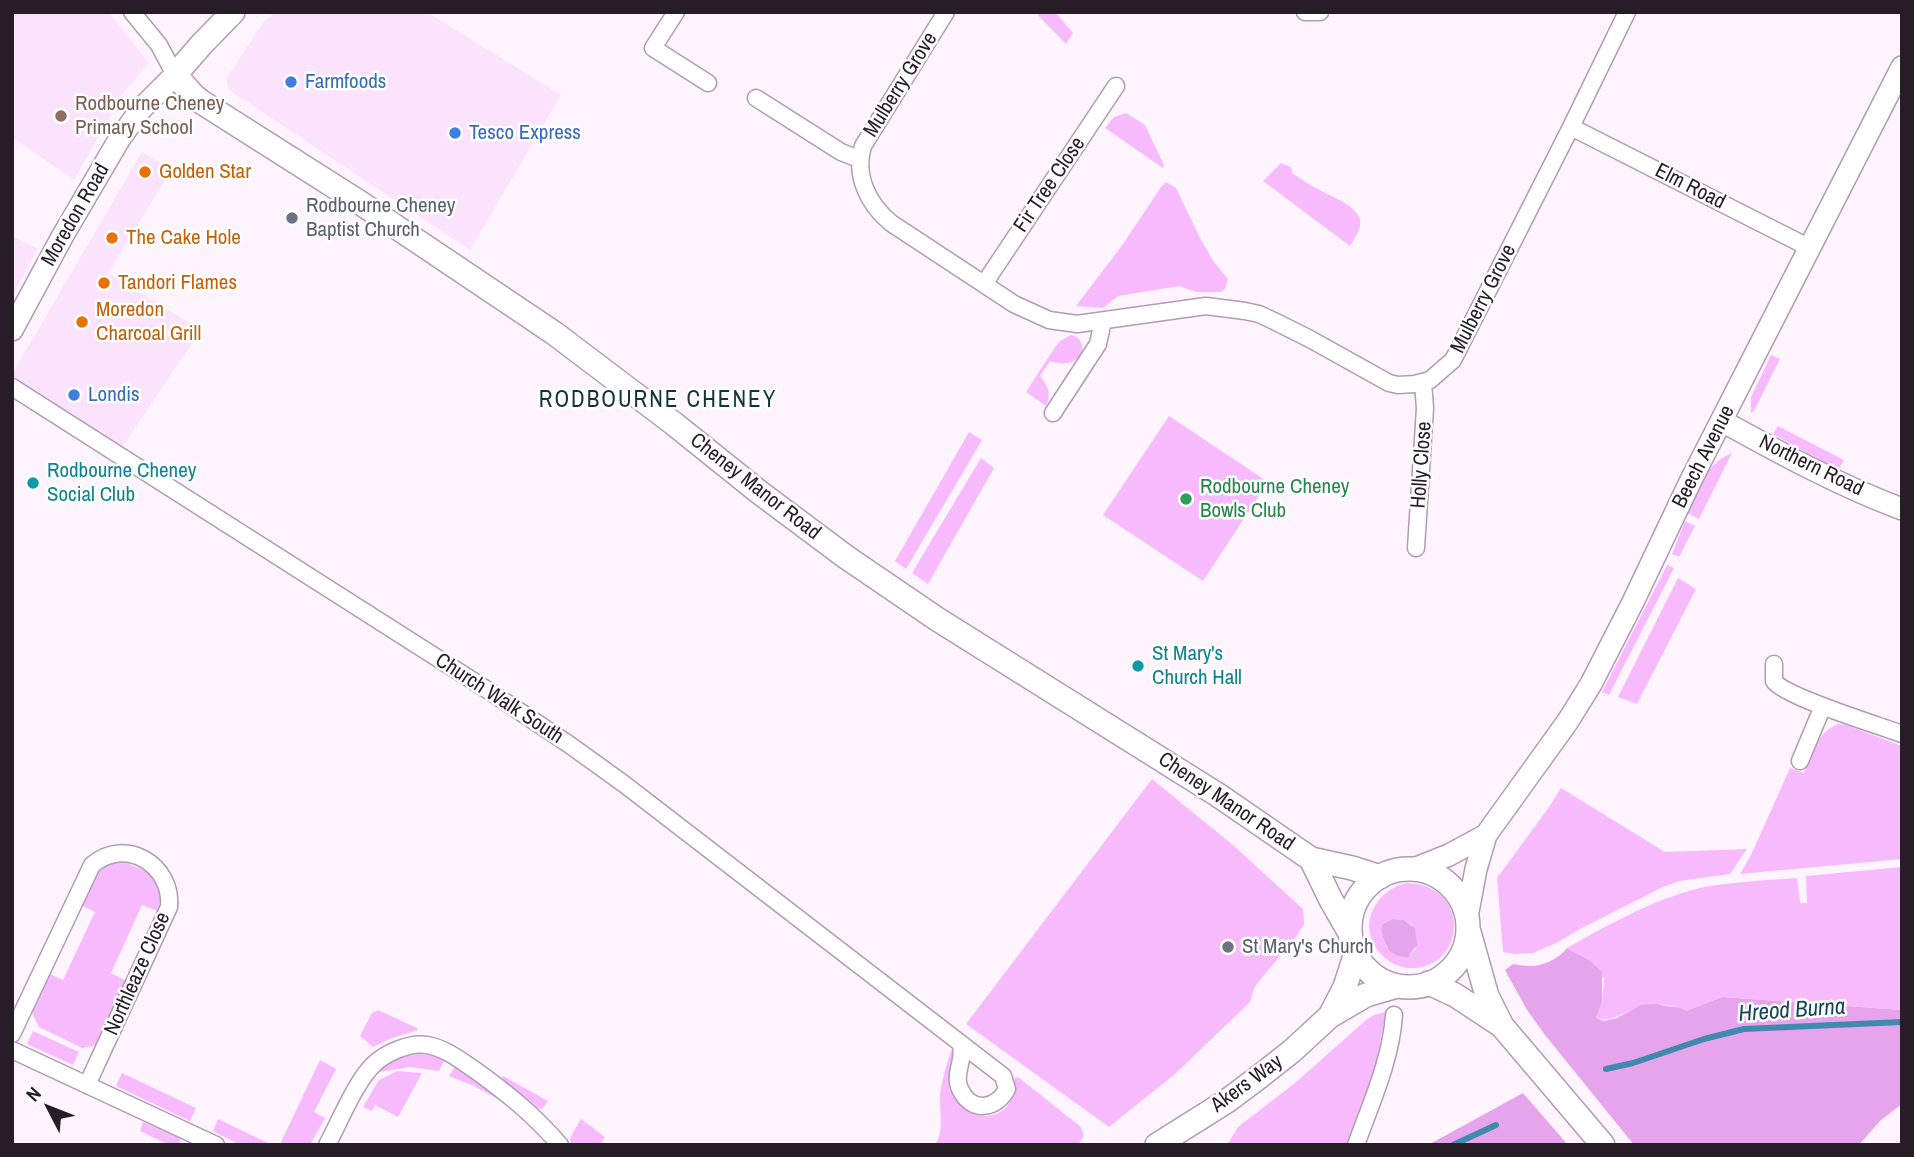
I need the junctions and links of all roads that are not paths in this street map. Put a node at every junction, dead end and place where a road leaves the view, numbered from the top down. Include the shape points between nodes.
1 (132, 12) edge
2 (233, 12) edge
3 (676, 12) edge
4 (946, 12) edge
5 (1305, 12) edge
6 (1320, 12) edge
7 (1626, 12) edge
8 (1902, 67) edge
9 (176, 75) junction
10 (708, 83) dead end
11 (1116, 86) dead end
12 (755, 98) dead end
13 (1571, 127) junction
14 (859, 159) junction
15 (1810, 248) junction
16 (984, 284) junction
17 (1103, 321) junction
18 (12, 330) edge
19 (1423, 383) junction
20 (12, 387) edge
21 (1053, 413) dead end
22 (1723, 421) junction
23 (1902, 509) edge
24 (1416, 548) dead end
25 (1774, 664) dead end
26 (1824, 706) junction
27 (1902, 734) edge
28 (1800, 761) dead end
29 (1486, 835) junction
30 (1311, 859) junction
31 (1414, 869) junction
32 (1380, 877) junction
33 (1468, 922) junction
34 (1353, 943) junction
35 (1429, 984) junction
36 (1397, 986) junction
37 (1394, 1015) dead end
38 (1330, 1016) junction
39 (1502, 1026) junction
40 (12, 1034) edge
41 (961, 1045) dead end
42 (12, 1050) edge
43 (87, 1085) junction
44 (1164, 1143) edge
45 (216, 1145) edge
46 (327, 1145) edge
47 (560, 1145) edge
48 (1356, 1145) edge
49 (1602, 1145) edge

1 - 9 street
2 - 9 main road
3 - 10 street via 653,48
4 - 14 street, Mulberry Grove
5 - 6 street
7 - 13 street, Mulberry Grove
8 - 15 street, Beech Avenue
9 - 18 street, Moredon Road via 142,107 120,138
9 - 30 main road, Cheney Manor Road via 203,103 554,333 877,578
11 - 16 street, Fir Tree Close
12 - 14 street, Mulberry Grove
13 - 15 street, Elm Road
13 - 19 street, Mulberry Grove via 1453,360
14 - 16 street, Mulberry Grove via 867,194 881,215
15 - 22 street, Beech Avenue
16 - 17 street, Mulberry Grove via 1049,320
17 - 19 street, Mulberry Grove via 1206,306 1245,311 1310,338 1389,383
17 - 21 street via 1098,344
19 - 24 street, Holly Close via 1425,421
20 - 41 street, Church Walk South via 567,743
22 - 23 street, Northern Road
22 - 29 street, Beech Avenue via 1591,684
25 - 26 street via 1776,685
26 - 27 street
26 - 28 street
29 - 31 street, Beech Avenue
29 - 33 street, Beech Avenue
30 - 32 main road, Cheney Manor Road
30 - 34 main road, Cheney Manor Road
31 - 32 main road
31 - 33 main road via 1449,884 1460,897
32 - 34 main road via 1355,904
33 - 35 main road via 1465,948 1458,960
33 - 39 main road via 1487,996
34 - 36 main road via 1370,972
34 - 38 main road, Akers Way via 1345,987
35 - 36 main road
35 - 39 main road
36 - 38 main road, Akers Way via 1366,995
37 - 48 street via 1382,1072
38 - 44 main road, Akers Way via 1259,1077
39 - 49 main road
40 - 43 street, Northleaze Close via 92,864 120,854 152,864 167,884 169,907
42 - 43 street
43 - 45 street
46 - 47 street via 373,1064 396,1051 429,1045 490,1082 537,1119

